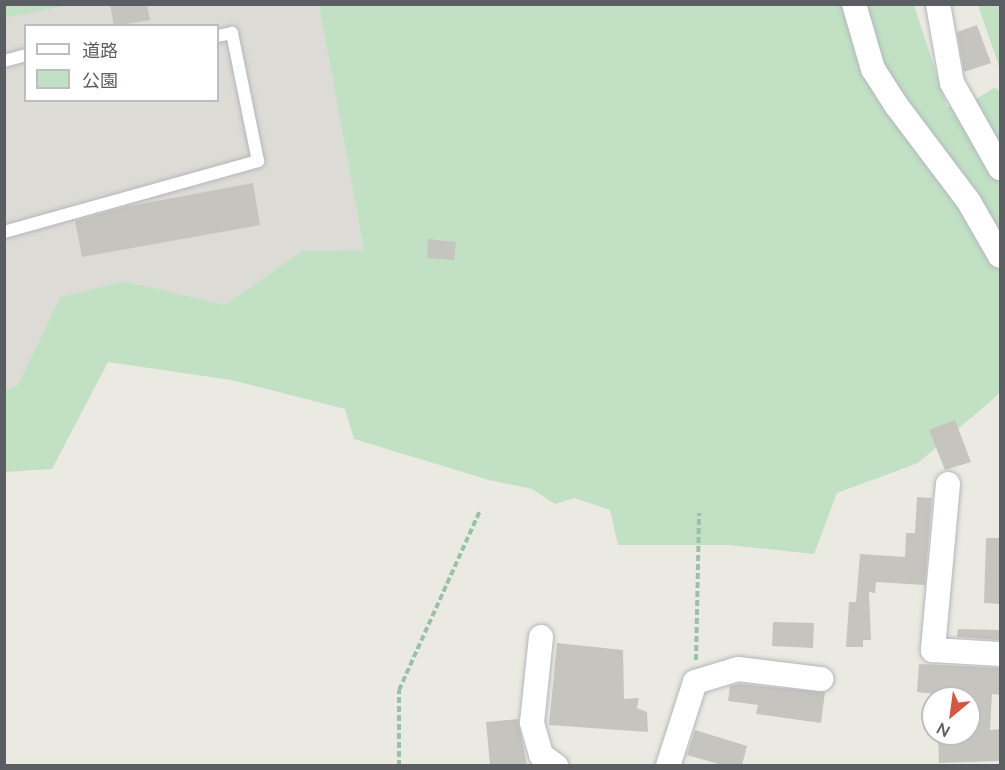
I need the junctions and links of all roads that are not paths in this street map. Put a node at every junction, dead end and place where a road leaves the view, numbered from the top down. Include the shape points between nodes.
1 (854, 4) edge
2 (938, 4) edge
3 (219, 36) edge
4 (24, 56) edge
5 (4, 61) edge
6 (1000, 168) edge
7 (4, 232) edge
8 (1000, 256) edge
9 (948, 484) dead end
10 (541, 638) dead end
11 (1000, 654) edge
12 (821, 679) dead end
13 (556, 765) edge
14 (668, 765) edge

1 - 8 street via 873,69 969,202
2 - 6 street via 952,83
3 - 7 lane via 232,33 258,161
4 - 5 lane
9 - 11 street via 933,651
10 - 13 street via 532,723 541,755
12 - 14 street via 738,669 695,682

